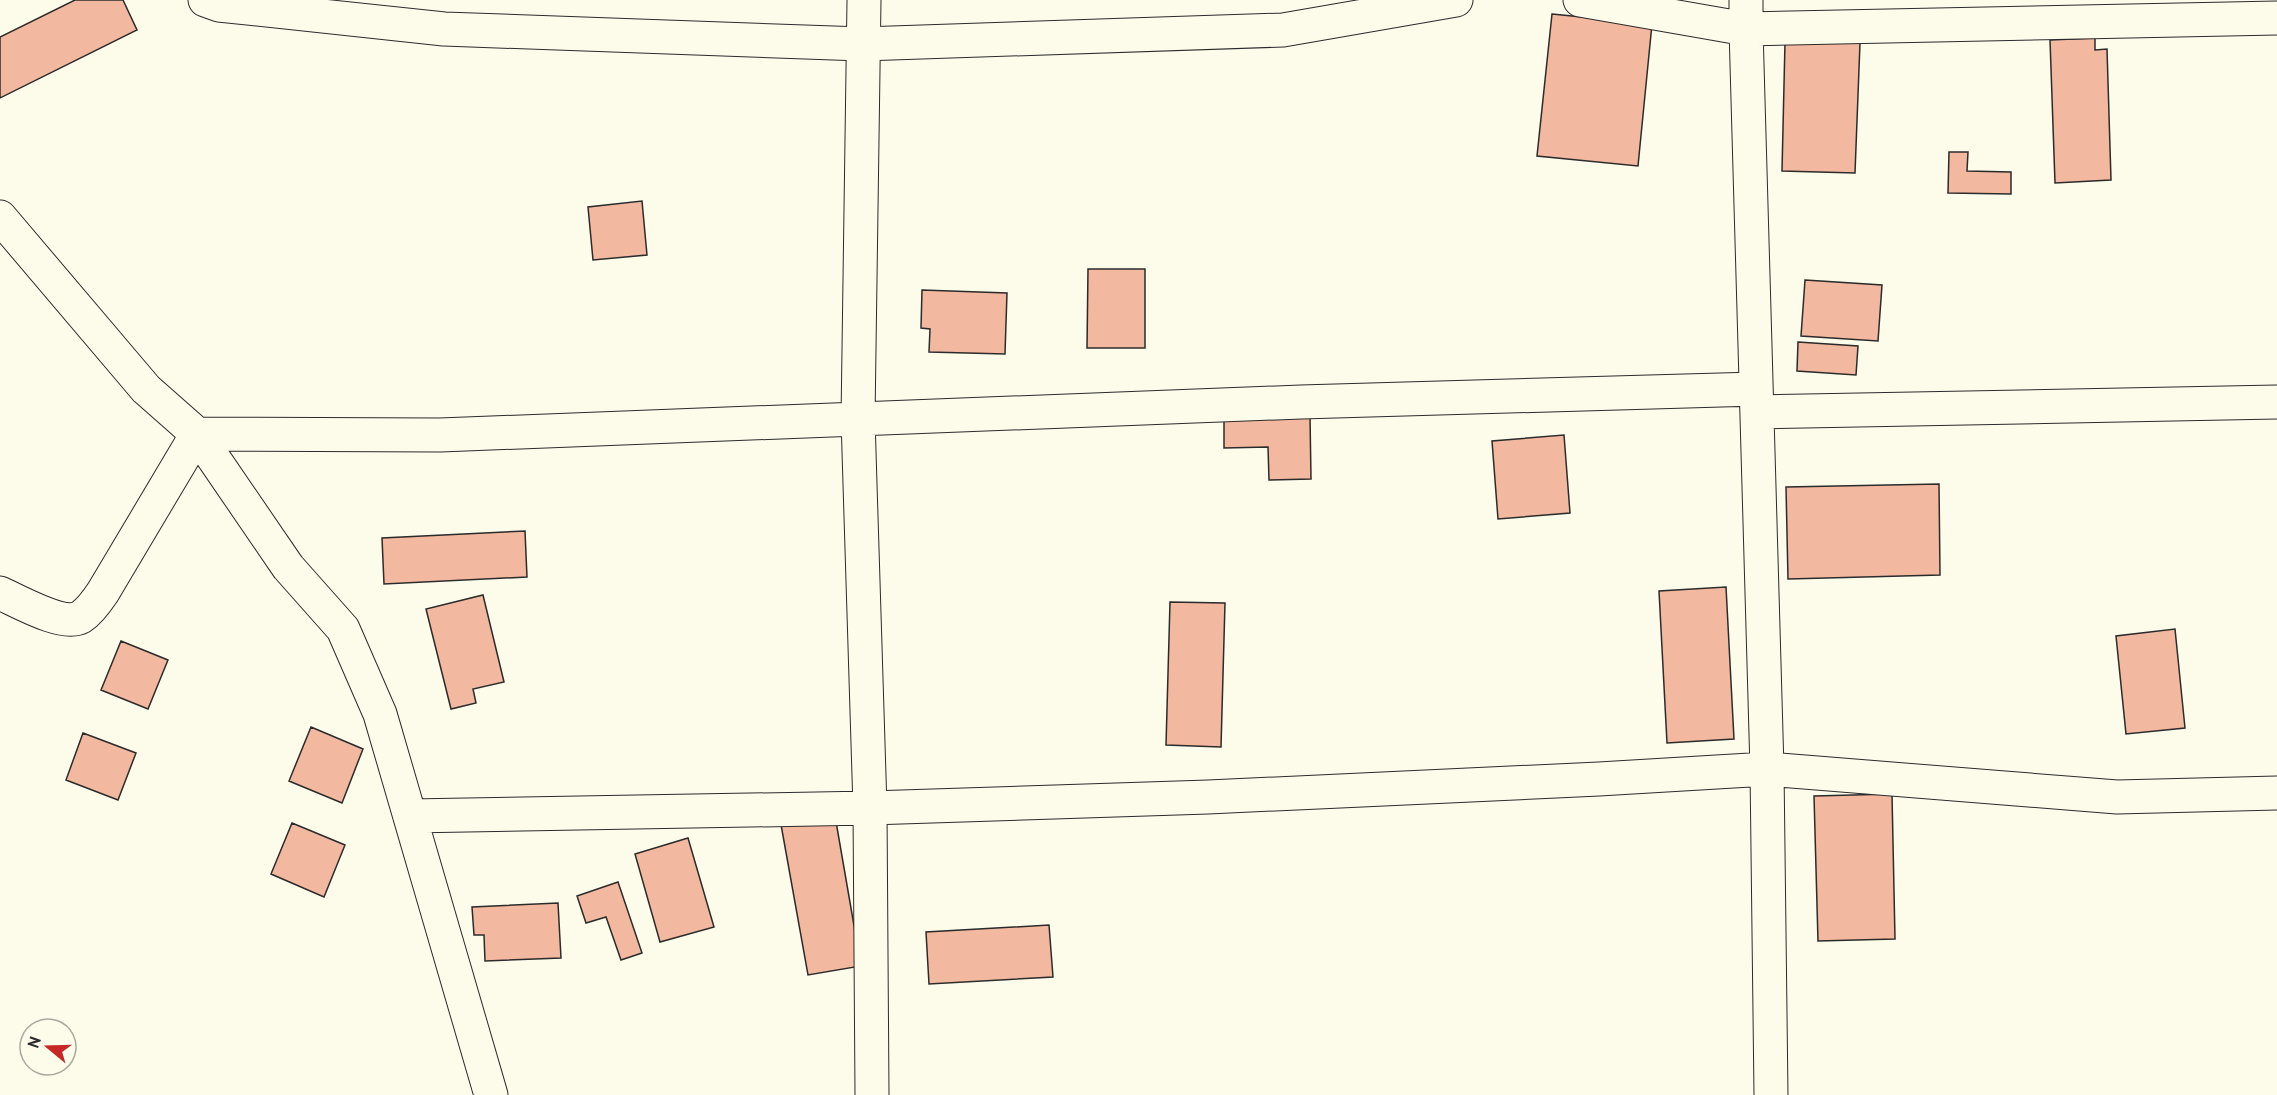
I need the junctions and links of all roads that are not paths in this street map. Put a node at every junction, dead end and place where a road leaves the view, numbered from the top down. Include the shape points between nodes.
1 (205, 0) edge
2 (864, 0) edge
3 (1456, 0) edge
4 (1580, 0) edge
5 (1746, 15) edge
6 (2277, 18) edge
7 (862, 44) junction
8 (0, 217) edge
9 (1756, 401) junction
10 (2277, 402) edge
11 (858, 418) junction
12 (197, 434) junction
13 (0, 593) edge
14 (1767, 769) junction
15 (2277, 793) edge
16 (870, 808) junction
17 (410, 816) junction
18 (491, 1095) edge
19 (872, 1095) edge
20 (1771, 1095) edge

1 - 7 street via 219,5 444,29
2 - 7 street
3 - 7 street via 1283,30
4 - 5 street
5 - 6 street
5 - 9 street
7 - 11 street
8 - 12 street via 146,389
9 - 10 street
9 - 11 street via 1301,402
9 - 14 street
11 - 12 street via 440,435
11 - 16 street
12 - 13 street via 103,592 79,618 65,620
12 - 17 street via 288,567 343,629 380,714
14 - 15 street via 2117,797
14 - 16 street via 1208,797
14 - 20 street
16 - 17 street
16 - 19 street
17 - 18 street

